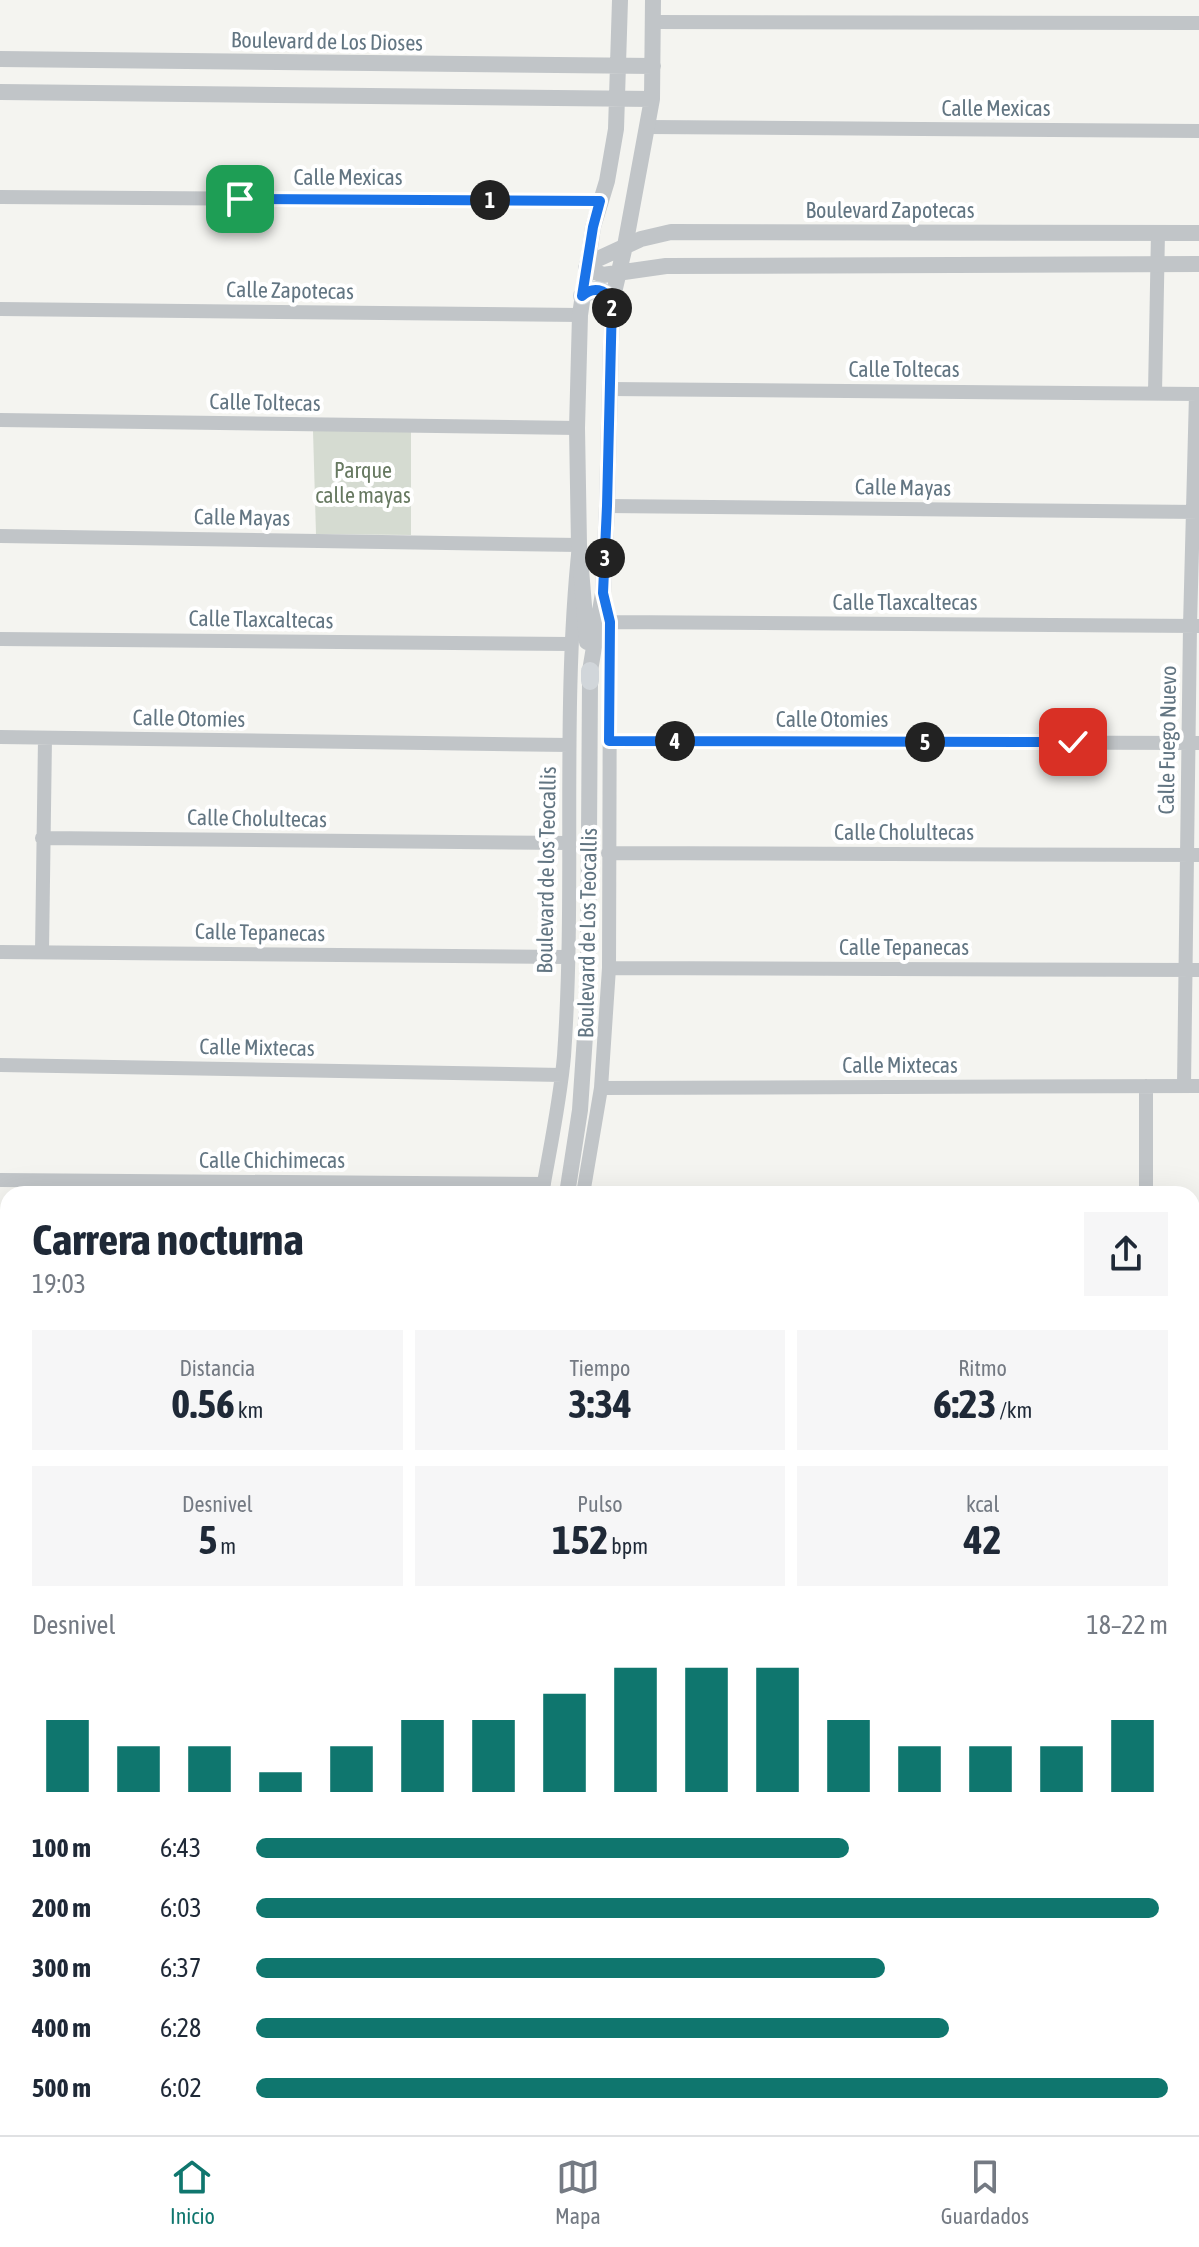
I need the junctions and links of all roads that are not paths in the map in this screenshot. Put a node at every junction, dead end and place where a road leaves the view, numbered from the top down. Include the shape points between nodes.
1 (620, 0) edge
2 (653, 0) edge
3 (653, 22) junction
4 (1199, 23) edge
5 (0, 59) edge
6 (618, 66) junction
7 (653, 66) junction
8 (0, 92) edge
9 (652, 99) junction
10 (618, 100) junction
11 (648, 127) junction
12 (1199, 131) edge
13 (0, 197) edge
14 (600, 201) junction
15 (1158, 232) junction
16 (1199, 233) edge
17 (625, 246) junction
18 (1158, 263) junction
19 (1199, 264) edge
20 (586, 266) junction
21 (619, 272) junction
22 (582, 296) junction
23 (612, 301) junction
24 (0, 309) edge
25 (580, 315) junction
26 (609, 389) junction
27 (1155, 393) junction
28 (1198, 394) edge
29 (0, 420) edge
30 (577, 428) junction
31 (607, 506) junction
32 (1196, 512) edge
33 (0, 536) edge
34 (579, 545) junction
35 (603, 593) junction
36 (610, 622) junction
37 (1195, 626) edge
38 (0, 639) edge
39 (570, 644) junction
40 (590, 676) junction
41 (0, 737) edge
42 (45, 738) junction
43 (609, 741) junction
44 (1194, 743) edge
45 (569, 745) junction
46 (42, 838) junction
47 (568, 843) junction
48 (608, 853) junction
49 (1193, 855) edge
50 (0, 952) edge
51 (42, 952) junction
52 (567, 957) junction
53 (609, 968) junction
54 (1193, 970) edge
55 (0, 1065) edge
56 (562, 1075) junction
57 (1146, 1086) junction
58 (1191, 1086) edge
59 (601, 1088) junction
60 (0, 1180) edge
61 (362, 1186) edge
62 (544, 1186) edge
63 (568, 1186) edge
64 (584, 1186) edge
65 (1146, 1186) edge

1 - 6 street
2 - 3 street
3 - 4 street
3 - 7 street
5 - 6 street, Boulevard de Los Dioses
6 - 7 street, Boulevard de Los Dioses
6 - 10 street, Boulevard de Los Teocallis
7 - 9 street
8 - 10 street
9 - 10 street
9 - 11 street
10 - 14 street, Boulevard de Los Teocallis via 613,153
11 - 12 street, Calle Mexicas
11 - 17 street, Boulevard de Los Teocallis
13 - 14 street, Calle Mexicas
14 - 20 street, Boulevard de Los Teocallis
15 - 16 street, Boulevard Zapotecas
15 - 17 street, Boulevard Zapotecas via 671,232
15 - 18 street
17 - 20 street, Boulevard Zapotecas
17 - 21 street, Boulevard de Los Teocallis
18 - 19 street
18 - 21 street via 666,266
18 - 27 street
20 - 21 street via 603,275
20 - 22 street, Boulevard de Los Teocallis
21 - 23 street, Boulevard de Los Teocallis
22 - 23 main road via 597,290
22 - 25 street, Boulevard de Los Teocallis
23 - 26 street, Boulevard de Los Teocallis
24 - 25 street, Calle Zapotecas
25 - 30 street, Boulevard de Los Teocallis
26 - 27 street, Calle Toltecas
26 - 31 street, Boulevard de Los Teocallis
27 - 28 street, Calle Toltecas
28 - 32 street, Calle Fuego Nuevo
29 - 30 street, Calle Toltecas
30 - 34 street, Boulevard de Los Teocallis
31 - 32 street, Calle Mayas
31 - 35 street, Boulevard de Los Teocallis
32 - 37 street, Calle Fuego Nuevo
33 - 34 street, Calle Mayas
34 - 39 street, Boulevard de los Teocallis
34 - 40 street, Boulevard de Los Teocallis
35 - 36 street, Boulevard de los Teocallis
35 - 40 street, Boulevard de Los Teocallis
36 - 37 street, Calle Tlaxcaltecas
36 - 43 street, Boulevard de los Teocallis
37 - 44 street, Calle Fuego Nuevo
38 - 39 street, Calle Tlaxcaltecas
39 - 45 street, Boulevard de los Teocallis
40 - 63 street, Boulevard de Los Teocallis via 588,991 580,1110
41 - 42 street, Calle Otomies
42 - 45 street, Calle Otomies
42 - 46 street
43 - 44 street, Calle Otomies
43 - 48 street, Boulevard de los Teocallis
44 - 49 street, Calle Fuego Nuevo
45 - 47 street, Boulevard de los Teocallis
46 - 47 street, Calle Cholultecas
46 - 51 street
47 - 52 street, Boulevard de los Teocallis
48 - 49 street, Calle Cholultecas
48 - 53 street, Boulevard de los Teocallis
49 - 54 street, Calle Fuego Nuevo
50 - 51 street, Calle Tepanecas
51 - 52 street, Calle Tepanecas
52 - 56 street, Boulevard de los Teocallis
53 - 54 street, Calle Tepanecas
53 - 59 street, Boulevard de los Teocallis
54 - 58 street, Calle Fuego Nuevo
55 - 56 street, Calle Mixtecas
56 - 62 street, Boulevard de los Teocallis
57 - 58 street, Calle Mixtecas
57 - 59 street, Calle Mixtecas
57 - 65 street
59 - 64 street, Boulevard de los Teocallis
60 - 61 street, Calle Chichimecas

